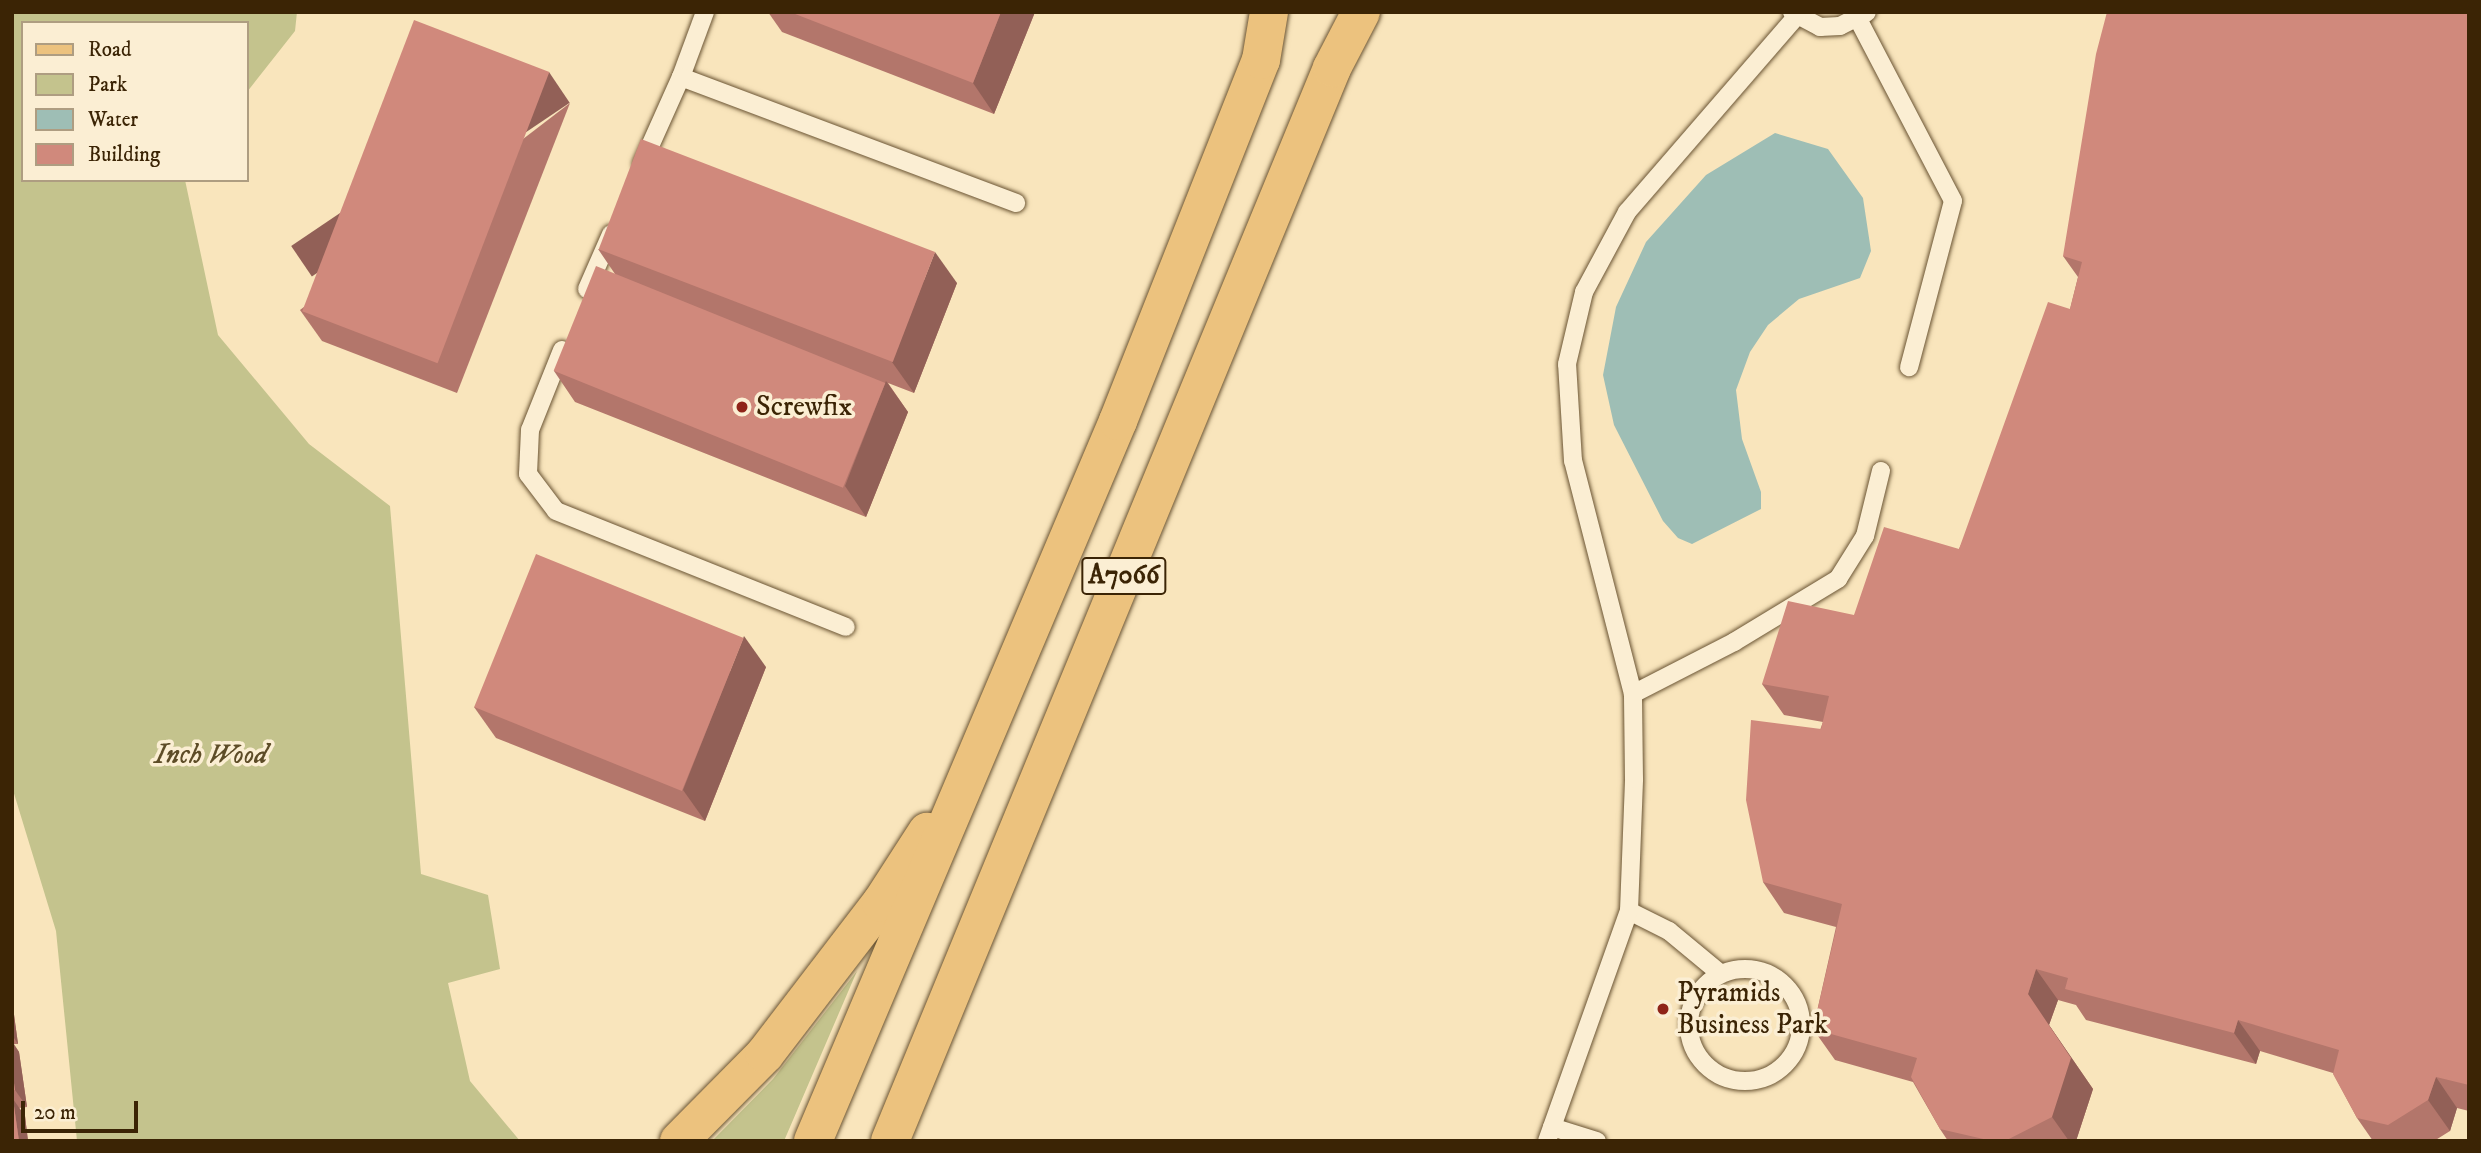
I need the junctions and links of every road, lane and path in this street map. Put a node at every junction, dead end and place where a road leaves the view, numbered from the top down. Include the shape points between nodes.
1 (705, 12) edge
2 (1269, 12) edge
3 (1361, 12) edge
4 (1794, 15) edge
5 (1863, 16) edge
6 (681, 77) junction
7 (637, 176) edge
8 (1016, 203) dead end
9 (620, 213) edge
10 (1909, 367) dead end
11 (1881, 471) dead end
12 (846, 627) dead end
13 (1633, 694) junction
14 (979, 751) junction
15 (1629, 911) junction
16 (1721, 974) junction
17 (1550, 1134) edge
18 (679, 1141) edge
19 (813, 1141) edge
20 (890, 1141) edge
21 (1597, 1141) edge

1 - 6 lane
2 - 14 main road, A7066 via 1261,60 1118,421
3 - 20 main road, A7066 via 1332,68
4 - 5 lane via 1820,27
4 - 13 lane via 1627,212 1584,292 1567,365 1573,461
5 - 10 lane via 1953,201
6 - 7 lane
6 - 8 lane
9 - 12 lane via 530,430 527,474 556,511
11 - 13 lane via 1865,536 1838,579 1734,642
13 - 15 lane
14 - 18 main road, A7066 via 881,903 823,980 765,1054
14 - 19 main road, A7066
15 - 16 lane via 1669,931
15 - 17 lane
16 - 16 lane via 1740,969 1767,974 1790,990 1799,1007 1799,1044 1775,1073 1758,1080 1722,1077 1695,1052 1690,1035 1695,999
17 - 21 lane

